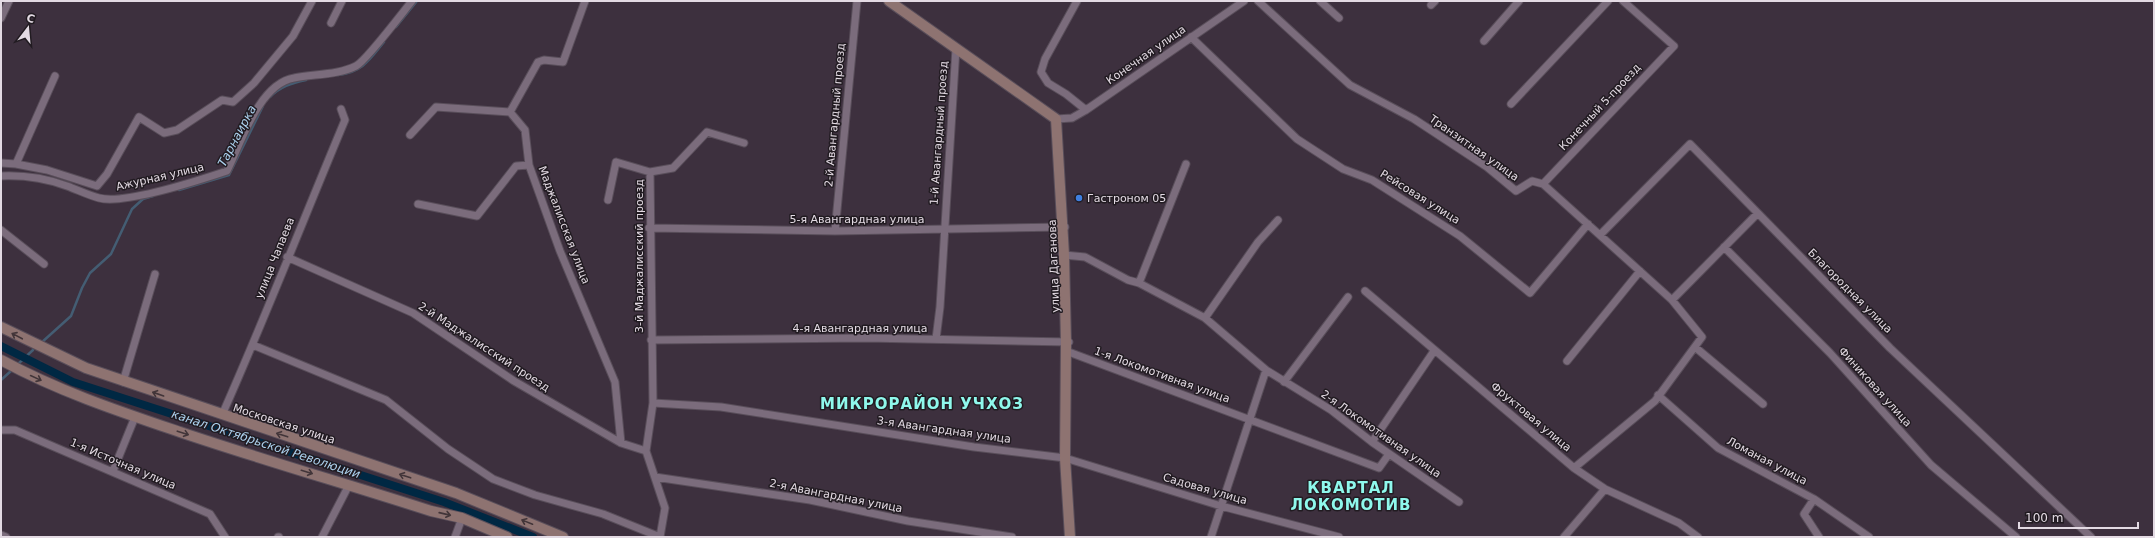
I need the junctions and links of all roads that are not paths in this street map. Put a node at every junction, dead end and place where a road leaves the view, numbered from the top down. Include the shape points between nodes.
1 (9, 1) edge
2 (312, 1) edge
3 (342, 1) edge
4 (412, 1) edge
5 (585, 1) edge
6 (857, 1) edge
7 (889, 1) edge
8 (894, 1) edge
9 (1077, 1) edge
10 (1244, 1) edge
11 (1258, 1) edge
12 (1320, 1) edge
13 (1519, 1) edge
14 (1608, 1) edge
15 (1623, 1) edge
16 (1, 18) edge
17 (1339, 18) dead end
18 (331, 23) dead end
19 (1191, 37) junction
20 (1484, 41) dead end
21 (957, 47) junction
22 (54, 76) dead end
23 (1511, 104) dead end
24 (341, 109) dead end
25 (1086, 110) junction
26 (510, 112) junction
27 (1058, 119) junction
28 (410, 135) dead end
29 (744, 143) dead end
30 (1, 163) edge
31 (16, 164) junction
32 (1186, 164) dead end
33 (529, 165) junction
34 (650, 172) junction
35 (1, 176) edge
36 (1543, 184) junction
37 (608, 200) dead end
38 (418, 204) dead end
39 (1757, 214) junction
40 (1278, 220) dead end
41 (1588, 224) junction
42 (649, 228) junction
43 (1064, 228) junction
44 (1, 230) edge
45 (944, 230) junction
46 (835, 231) junction
47 (1600, 235) junction
48 (1724, 247) junction
49 (1065, 256) junction
50 (287, 257) junction
51 (44, 264) dead end
52 (1640, 271) junction
53 (155, 274) dead end
54 (1139, 283) junction
55 (1365, 292) dead end
56 (1348, 297) dead end
57 (1672, 300) junction
58 (1205, 318) junction
59 (1, 327) edge
60 (936, 339) junction
61 (651, 340) junction
62 (253, 344) junction
63 (1067, 347) junction
64 (1695, 347) junction
65 (1434, 351) junction
66 (1, 360) edge
67 (1567, 360) dead end
68 (1266, 370) junction
69 (123, 382) junction
70 (1284, 382) junction
71 (1658, 395) junction
72 (653, 403) junction
73 (1763, 404) dead end
74 (222, 416) junction
75 (135, 417) junction
76 (1250, 419) junction
77 (1, 430) edge
78 (1372, 442) junction
79 (621, 443) junction
80 (646, 451) junction
81 (1389, 454) junction
82 (1067, 458) junction
83 (1574, 468) junction
84 (113, 472) junction
85 (655, 477) junction
86 (349, 485) junction
87 (1606, 489) junction
88 (1814, 499) junction
89 (1459, 502) dead end
90 (1221, 506) junction
91 (462, 518) junction
92 (1, 535) edge
93 (6, 537) edge
94 (225, 537) edge
95 (322, 537) edge
96 (455, 537) edge
97 (507, 537) edge
98 (563, 537) edge
99 (660, 537) edge
100 (1012, 537) edge
101 (1071, 537) edge
102 (1211, 537) edge
103 (1339, 537) edge
104 (1564, 537) edge
105 (1698, 537) edge
106 (1819, 537) edge
107 (1868, 537) edge
108 (2016, 537) edge
109 (2092, 537) edge

1 - 16 street
2 - 31 street via 293,36 254,83 233,102 222,100 177,130 164,133 139,118 107,174 97,186 47,170
3 - 18 street
4 - 35 street, Ажурная улица via 358,65 344,70 291,78 275,87 261,101 227,171 193,183 122,199 100,198 27,175
5 - 26 street via 563,62 538,62
6 - 46 street, 2-й Авангардный проезд
7 - 21 main road
8 - 21 main road
9 - 25 street via 1045,59 1041,72 1048,83
10 - 19 street, Конечная улица
11 - 36 street, Транзитная улица via 1350,85 1414,119 1487,167 1516,191 1532,181
12 - 17 street
13 - 20 street
14 - 23 street
15 - 36 street, Конечный 5-проезд via 1674,46
19 - 25 street, Конечная улица
19 - 41 street, Рейсовая улица via 1297,138 1343,169 1372,180 1460,236 1530,293
21 - 27 main road
21 - 45 street, 1-й Авангардный проезд
22 - 31 street
24 - 50 street, улица Чапаева via 345,120
25 - 27 street, Конечная улица via 1072,118
26 - 28 street via 436,108
26 - 33 street, Маджалисская улица via 525,130
27 - 43 main road, улица Даганова
29 - 34 street, 3-й Маджалисский проезд via 707,132 673,168
30 - 31 street
32 - 54 street
33 - 38 street via 516,166 476,216
33 - 79 street, Маджалисская улица via 560,251 615,382
34 - 37 street via 616,162
34 - 42 street, 3-й Маджалисский проезд
36 - 41 street
39 - 47 street, Благородная улица via 1690,144
39 - 48 street
39 - 109 street, Благородная улица via 1890,348
40 - 58 street via 1258,242
41 - 47 street
42 - 46 street, 5-я Авангардная улица
42 - 61 street, 3-й Маджалисский проезд
43 - 45 street, 5-я Авангардная улица
43 - 49 main road, улица Даганова
44 - 51 street
45 - 46 street, 5-я Авангардная улица
45 - 60 street, 1-й Авангардный проезд
47 - 52 street
48 - 57 street
48 - 108 street, Финиковая улица via 1830,353 1931,465
49 - 54 street, 2-я Локомотивная улица via 1085,257 1128,280
49 - 63 main road, улица Даганова
50 - 62 street, улица Чапаева
50 - 79 street, 2-й Маджалисский проезд via 413,313 514,381
52 - 57 street
52 - 67 street
53 - 69 street
54 - 58 street, 2-я Локомотивная улица
55 - 65 street, Фруктовая улица
56 - 70 street
57 - 64 street via 1702,337
58 - 68 street, 2-я Локомотивная улица
69 -> 59 main road, Московская улица via 86,368
60 - 61 street, 4-я Авангардная улица
60 - 63 street, 4-я Авангардная улица
61 - 72 street, 3-й Маджалисский проезд
62 - 74 street, улица Чапаева
62 - 99 street via 386,400 448,449 492,479 535,496 604,514
63 - 76 street, 1-я Локомотивная улица
63 - 82 main road, улица Даганова
64 - 71 street
64 - 73 street
65 - 78 street
65 - 83 street, Фруктовая улица
66 -> 75 main road via 58,388
68 - 70 street, 2-я Локомотивная улица
68 - 76 street
74 -> 69 main road, Московская улица
70 - 78 street, 2-я Локомотивная улица via 1331,410
71 - 83 street via 1655,401
71 - 88 street, Ломаная улица via 1718,448
72 - 80 street, 3-й Маджалисский проезд
72 - 82 street, 3-я Авангардная улица via 721,407
98 -> 74 main road, Московская улица via 456,493
75 - 84 street
75 -> 86 main road via 244,454
76 - 81 street, 1-я Локомотивная улица via 1379,468
76 - 90 street
77 - 84 street, 1-я Источная улица via 15,430
78 - 81 street, 2-я Локомотивная улица
79 - 80 street, 2-й Маджалисский проезд
80 - 85 street
81 - 89 street, 2-я Локомотивная улица
82 - 90 street, Садовая улица
82 - 101 main road, улица Даганова
83 - 87 street, Фруктовая улица
84 - 94 street, 1-я Источная улица via 210,514
85 - 99 street via 665,508
85 - 100 street, 2-я Авангардная улица via 810,500 908,521
86 -> 91 main road via 430,511
86 - 95 street
87 - 104 street
87 - 105 street, Фруктовая улица via 1679,524
88 - 106 street, Ломаная улица via 1804,514
88 - 107 street
90 - 102 street
90 - 103 street, Садовая улица
91 - 96 street
91 - 97 main road
92 - 93 street

